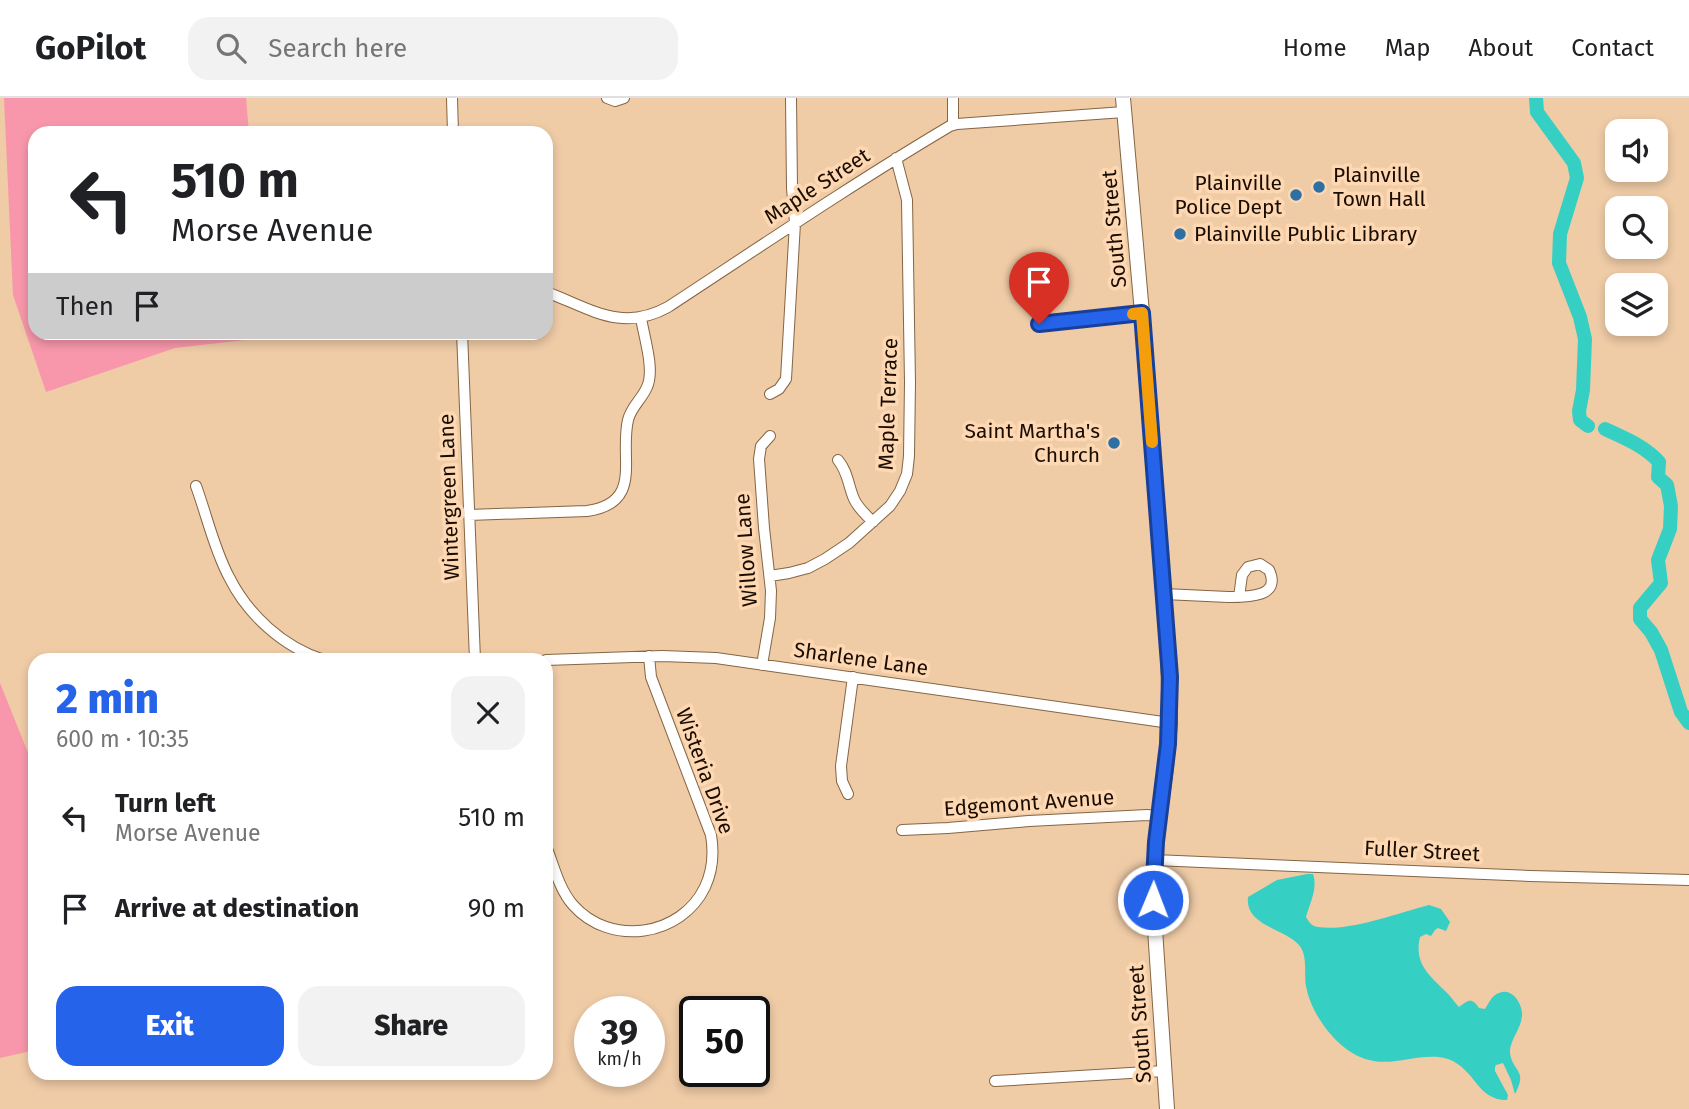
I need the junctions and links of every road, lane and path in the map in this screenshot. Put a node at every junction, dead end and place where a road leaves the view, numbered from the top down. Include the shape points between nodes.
1 (452, 98) edge
2 (607, 98) edge
3 (624, 98) edge
4 (791, 98) edge
5 (953, 98) edge
6 (1123, 105) edge
7 (953, 125) junction
8 (453, 126) edge
9 (896, 158) junction
10 (795, 223) junction
11 (553, 295) edge
12 (1142, 313) junction
13 (641, 318) junction
14 (1039, 324) dead end
15 (462, 340) edge
16 (770, 394) dead end
17 (770, 436) dead end
18 (838, 460) dead end
19 (196, 486) dead end
20 (469, 515) junction
21 (873, 522) junction
22 (770, 576) junction
23 (1164, 594) junction
24 (1239, 597) junction
25 (306, 653) edge
26 (475, 653) edge
27 (649, 656) junction
28 (553, 660) edge
29 (762, 665) junction
30 (853, 677) junction
31 (1170, 723) junction
32 (848, 794) dead end
33 (1159, 816) junction
34 (902, 831) dead end
35 (1154, 860) junction
36 (553, 864) edge
37 (1689, 880) edge
38 (1164, 1071) junction
39 (995, 1081) dead end
40 (1167, 1109) edge

1 - 8 street
2 - 3 street
4 - 10 street
5 - 7 street
6 - 7 street, Maple Street
6 - 12 main road, South Street
7 - 9 street, Maple Street
9 - 10 street, Maple Street
9 - 21 street, Maple Terrace via 907,200 909,465 900,491
10 - 13 street, Maple Street via 668,307
10 - 16 street via 786,379
11 - 13 street, Maple Street via 604,315
12 - 14 street
12 - 23 main road, South Street
13 - 20 street via 650,374 628,419 626,472 618,498 587,511
15 - 20 street, Wintergreen Lane
17 - 22 street, Willow Lane via 761,446 759,458
18 - 21 street via 854,499
19 - 25 street via 225,569 241,597 262,622
20 - 26 street, Wintergreen Lane
21 - 22 street, Maple Terrace via 817,564
22 - 29 street, Willow Lane
23 - 24 street
23 - 31 main road, South Street
24 - 24 street via 1264,593 1273,580 1269,570 1260,564 1244,570
27 - 28 street, Sharlene Lane
27 - 29 street, Sharlene Lane
27 - 36 street, Wisteria Drive via 650,677 711,835 712,862 704,890 672,922 645,931 614,930 573,905
29 - 30 street, Sharlene Lane
30 - 31 street, Sharlene Lane
30 - 32 street via 841,766
31 - 33 main road, South Street
33 - 34 street, Edgemont Avenue
33 - 35 main road, South Street
35 - 37 street, Fuller Street
35 - 38 main road, South Street
38 - 39 street
38 - 40 main road, South Street

